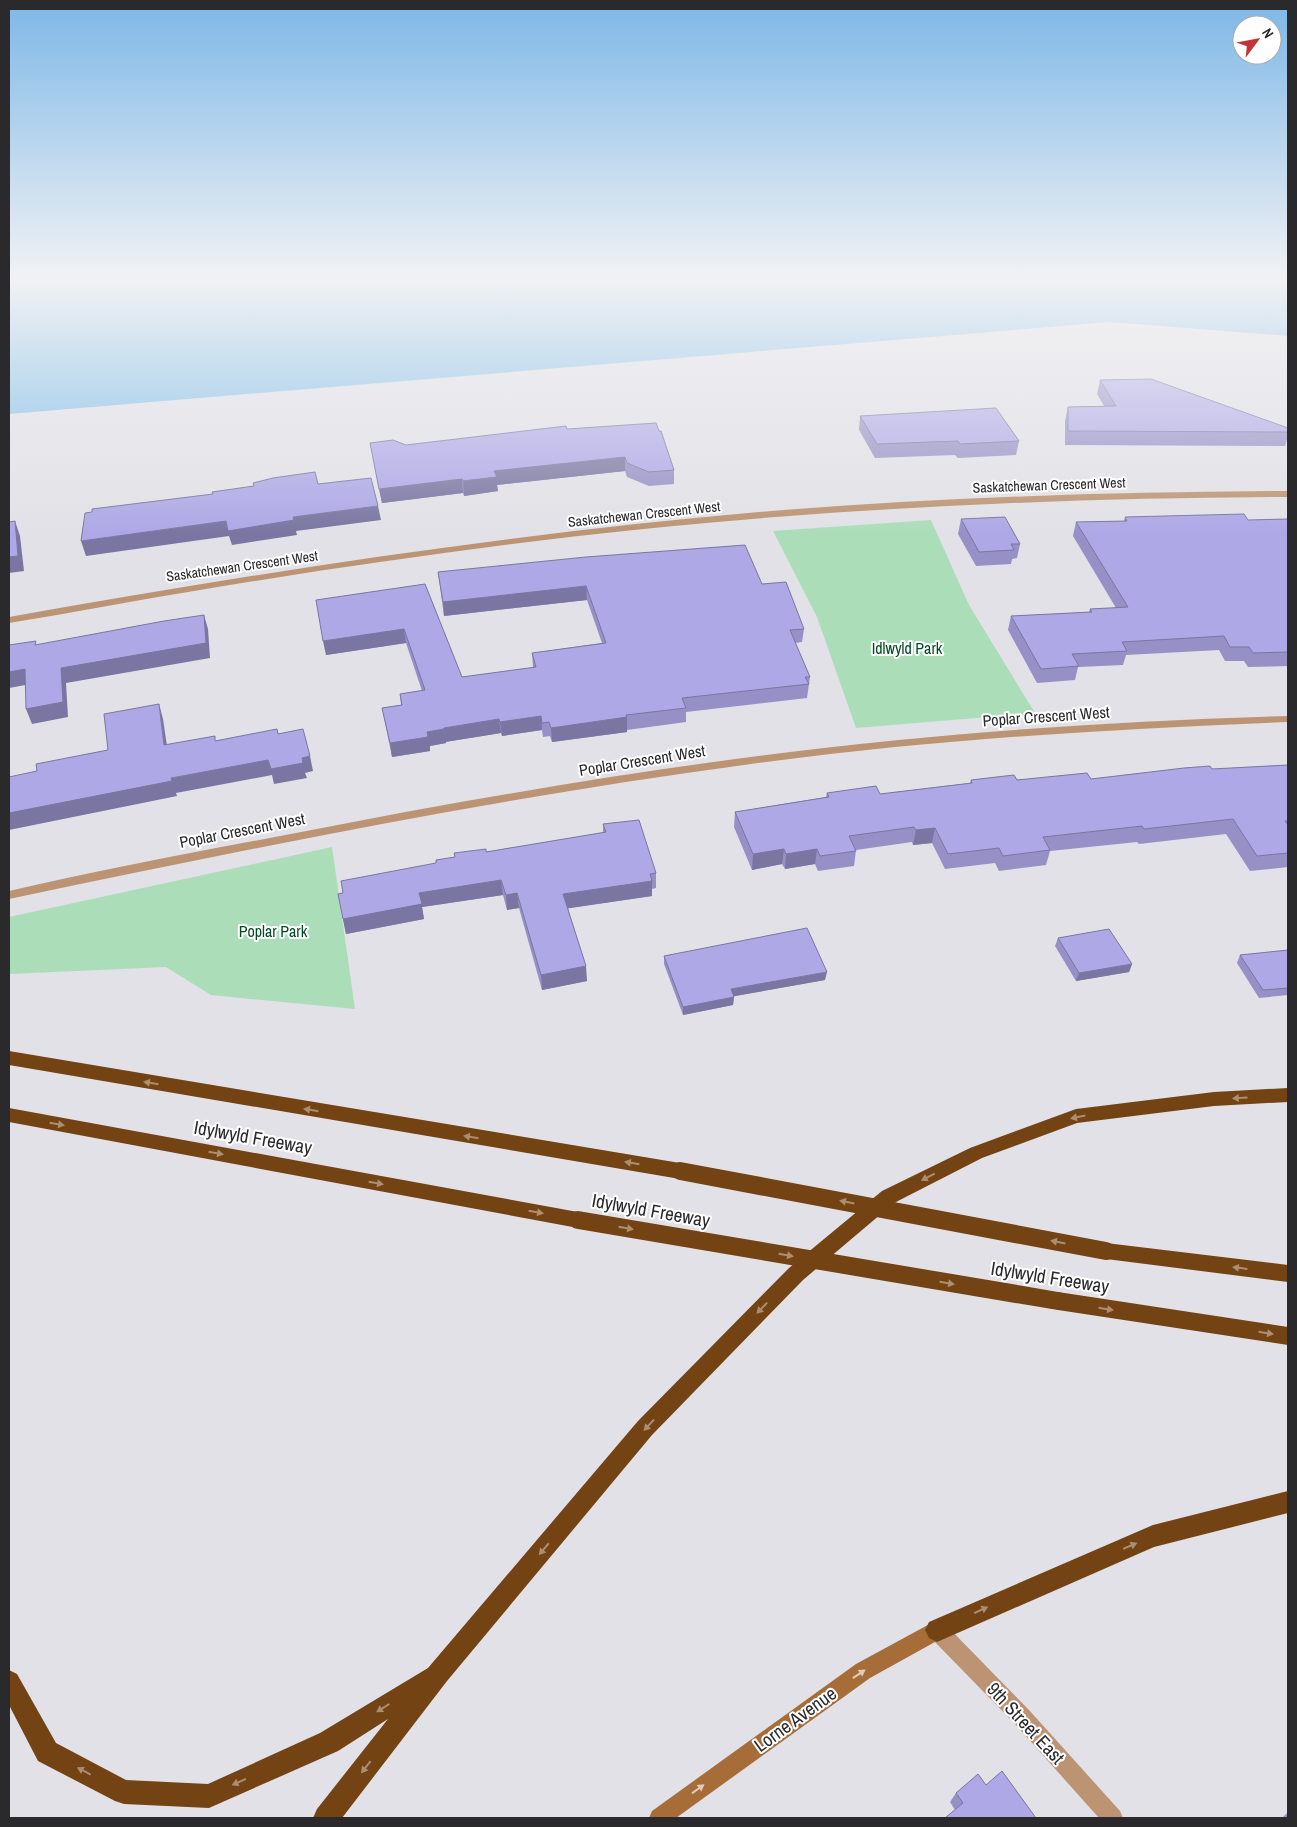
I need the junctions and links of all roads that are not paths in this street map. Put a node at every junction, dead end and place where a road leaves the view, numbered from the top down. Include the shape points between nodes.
1 (1288, 494) edge
2 (9, 620) edge
3 (1288, 719) edge
4 (9, 895) edge
5 (9, 1058) edge
6 (1288, 1095) edge
7 (9, 1115) edge
8 (1288, 1274) edge
9 (1288, 1336) edge
10 (1288, 1502) edge
11 (937, 1630) junction
12 (439, 1673) junction
13 (9, 1682) edge
14 (326, 1818) edge
15 (659, 1818) edge
16 (1113, 1818) edge

1 - 2 street, Saskatchewan Crescent West via 980,501 744,517 427,553 179,589
3 - 4 street, Poplar Crescent West via 1173,723 895,744 669,771 456,805 89,876
8 -> 5 highway, Idylwyld Freeway, bridge via 1106,1251 680,1171
6 -> 12 highway via 1214,1099 1076,1116 976,1153 888,1197 796,1274 645,1428
7 -> 9 highway, Idylwyld Freeway, bridge via 578,1220 1058,1301
11 -> 10 highway via 1153,1536
15 -> 11 main road, Lorne Avenue via 863,1671
11 - 16 street, 9th Street East via 1022,1717
12 -> 13 highway via 329,1742 208,1796 124,1792 47,1752
12 -> 14 highway

